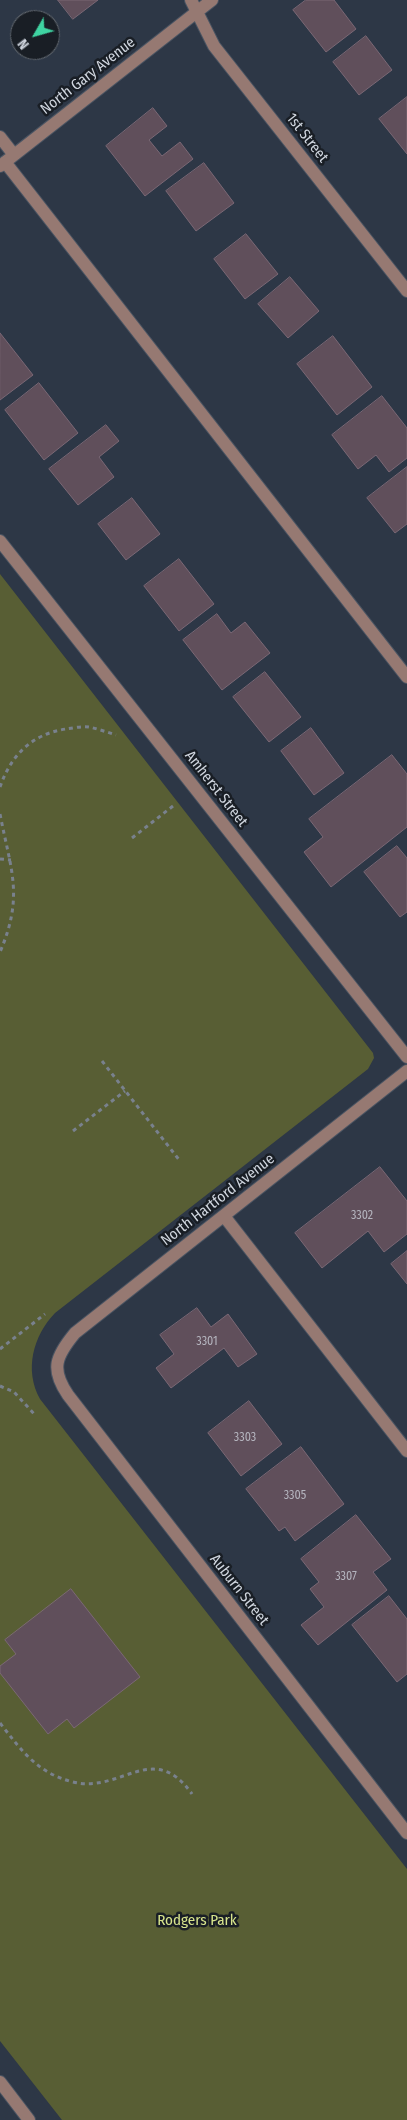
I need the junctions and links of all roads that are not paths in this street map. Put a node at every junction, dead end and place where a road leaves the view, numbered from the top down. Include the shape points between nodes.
1 (191, 0) edge
2 (212, 0) edge
3 (197, 12) junction
4 (0, 137) edge
5 (7, 161) edge
6 (407, 291) edge
7 (0, 541) edge
8 (407, 677) edge
9 (407, 1057) edge
10 (407, 1071) edge
11 (224, 1216) junction
12 (57, 1361) joint
13 (407, 1451) edge
14 (407, 1833) edge
15 (0, 2082) edge
16 (29, 2120) edge

1 - 3 street, 1st Street
2 - 3 street, North Gary Avenue
3 - 5 street, North Gary Avenue
3 - 6 street, 1st Street via 214,46
4 - 5 street
5 - 8 street
7 - 9 street, Amherst Street
10 - 11 street, North Hartford Avenue
11 - 12 street, North Hartford Avenue via 76,1333
11 - 13 street
12 - 14 street, Auburn Street via 60,1383 68,1395
15 - 16 street

